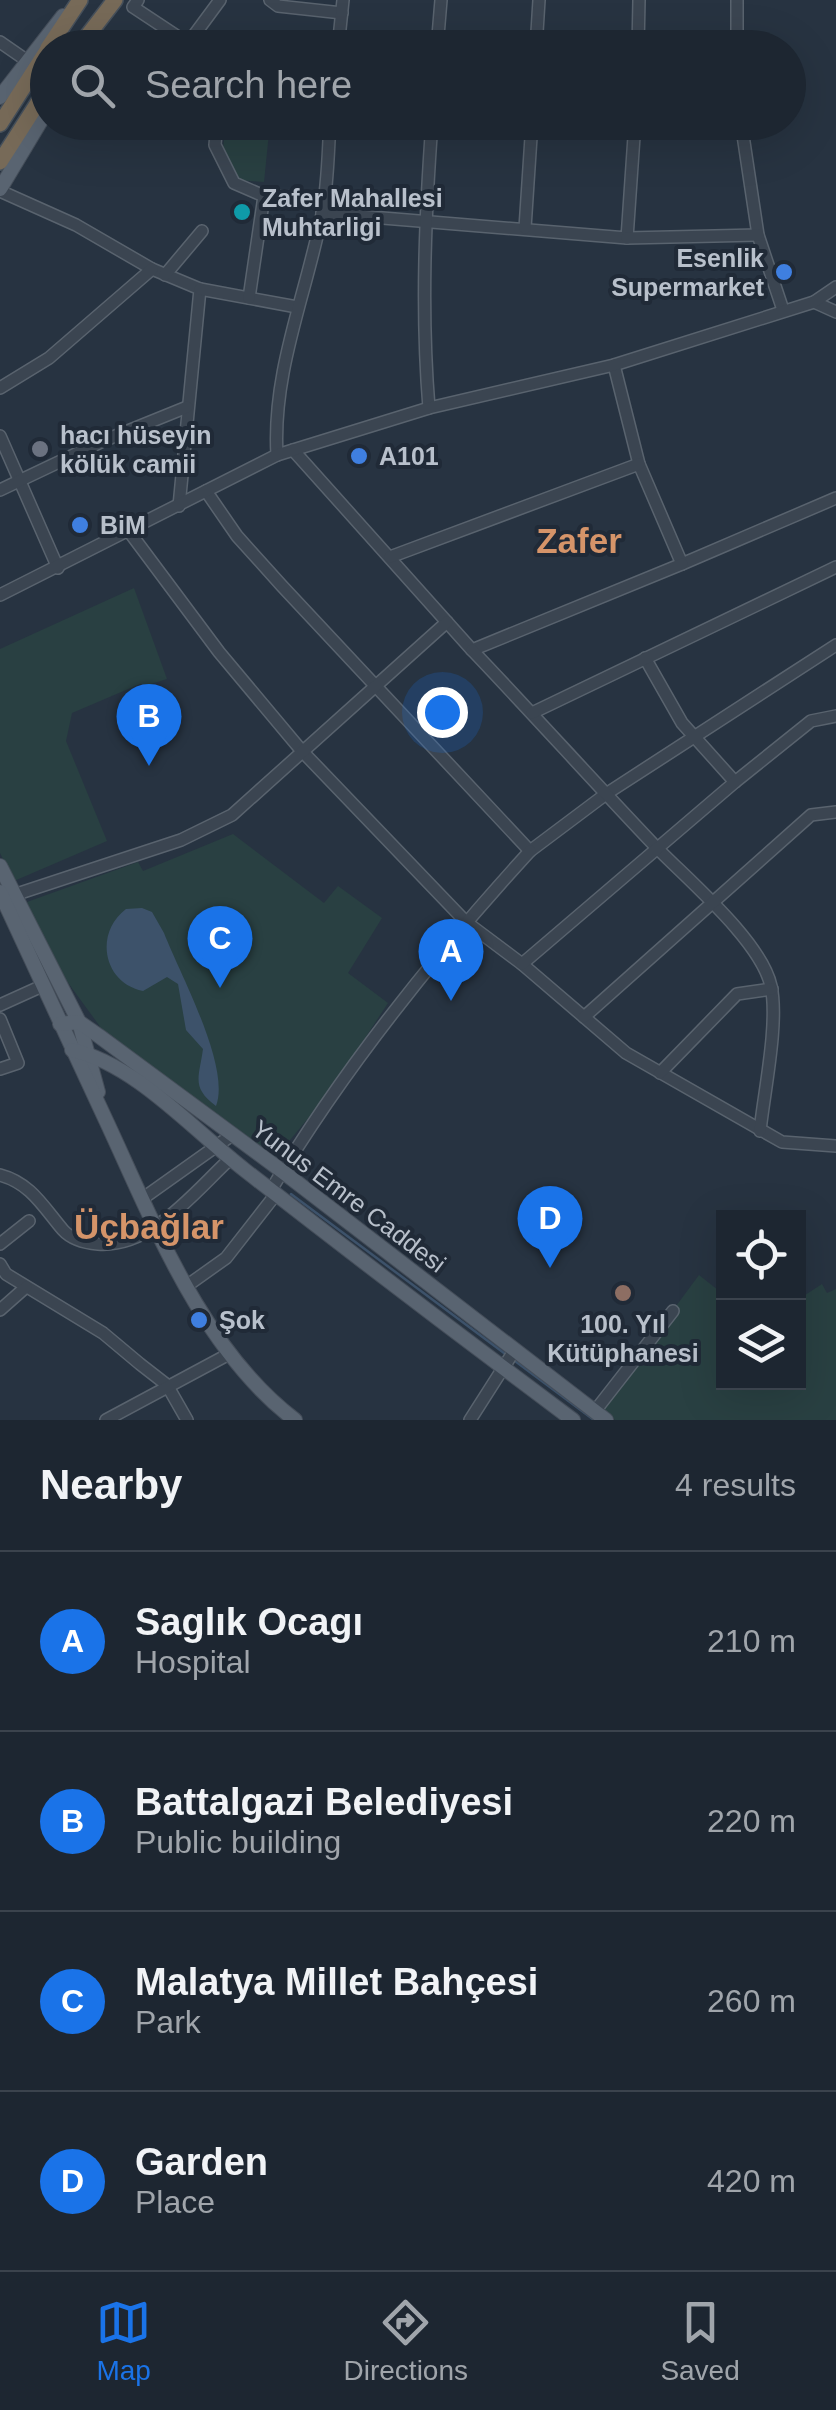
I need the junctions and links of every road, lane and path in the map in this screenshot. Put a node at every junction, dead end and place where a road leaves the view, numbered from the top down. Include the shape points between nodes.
1 (78, 0) edge
2 (138, 0) edge
3 (220, 0) edge
4 (270, 0) edge
5 (441, 0) edge
6 (539, 0) edge
7 (639, 0) edge
8 (737, 0) edge
9 (112, 5) edge
10 (342, 7) edge
11 (52, 30) edge
12 (59, 30) edge
13 (95, 30) edge
14 (169, 30) edge
15 (201, 30) edge
16 (438, 30) edge
17 (537, 30) edge
18 (638, 30) edge
19 (737, 30) edge
20 (0, 42) edge
21 (30, 55) edge
22 (26, 60) junction
23 (30, 76) edge
24 (0, 98) edge
25 (30, 115) edge
26 (0, 124) edge
27 (30, 139) edge
28 (216, 140) edge
29 (329, 140) edge
30 (431, 140) edge
31 (531, 140) edge
32 (634, 140) edge
33 (744, 140) edge
34 (0, 162) edge
35 (0, 190) edge
36 (264, 196) junction
37 (324, 198) junction
38 (322, 213) junction
39 (425, 221) junction
40 (525, 228) junction
41 (202, 231) dead end
42 (758, 234) junction
43 (626, 238) junction
44 (152, 270) junction
45 (165, 275) junction
46 (836, 287) edge
47 (200, 288) junction
48 (249, 298) junction
49 (814, 302) junction
50 (297, 307) junction
51 (783, 310) junction
52 (836, 312) edge
53 (614, 365) junction
54 (0, 388) edge
55 (187, 407) junction
56 (429, 408) junction
57 (0, 436) edge
58 (293, 450) junction
59 (277, 455) junction
60 (639, 464) junction
61 (20, 481) junction
62 (0, 490) edge
63 (206, 491) junction
64 (836, 498) edge
65 (179, 506) junction
66 (128, 530) junction
67 (390, 557) junction
68 (682, 564) junction
69 (58, 568) junction
70 (836, 568) edge
71 (0, 595) edge
72 (447, 622) junction
73 (836, 646) edge
74 (472, 650) junction
75 (646, 658) junction
76 (376, 684) junction
77 (532, 714) junction
78 (836, 716) edge
79 (694, 735) junction
80 (302, 750) junction
81 (735, 782) junction
82 (606, 794) junction
83 (836, 812) edge
84 (659, 850) junction
85 (530, 852) junction
86 (0, 866) edge
87 (5, 901) edge
88 (712, 902) junction
89 (466, 922) junction
90 (522, 964) junction
91 (770, 982) junction
92 (42, 986) junction
93 (0, 1004) edge
94 (584, 1017) junction
95 (0, 1019) edge
96 (80, 1022) junction
97 (60, 1024) junction
98 (72, 1050) junction
99 (90, 1054) junction
100 (0, 1069) edge
101 (660, 1073) junction
102 (102, 1112) junction
103 (760, 1131) junction
104 (232, 1135) junction
105 (216, 1146) junction
106 (836, 1146) edge
107 (231, 1158) junction
108 (282, 1171) junction
109 (0, 1175) edge
110 (273, 1192) junction
111 (142, 1200) junction
112 (29, 1221) dead end
113 (154, 1229) junction
114 (0, 1244) edge
115 (0, 1264) edge
116 (188, 1286) junction
117 (26, 1288) junction
118 (0, 1310) edge
119 (674, 1311) dead end
120 (514, 1351) junction
121 (229, 1354) junction
122 (504, 1367) junction
123 (167, 1386) junction
124 (600, 1416) edge
125 (106, 1420) edge
126 (187, 1420) edge
127 (295, 1420) edge
128 (470, 1420) edge
129 (573, 1420) edge

1 - 11 main road
1 - 12 highway
2 - 14 street via 133,7
3 - 15 street
4 - 10 street via 278,6
5 - 16 street
6 - 17 street
7 - 18 street
8 - 19 street
9 - 13 highway
20 - 22 street
21 - 22 main road
22 - 24 main road
23 - 26 highway
25 - 34 highway
27 - 35 main road
28 - 36 street via 234,183
29 - 37 street
30 - 39 street
31 - 40 street
32 - 43 street
33 - 42 street
35 - 44 street
36 - 37 street
36 - 48 street
37 - 38 street
38 - 39 street
38 - 50 street
39 - 40 street
39 - 56 street
40 - 43 street
41 - 45 street
42 - 43 street
42 - 51 street
44 - 45 street
44 - 54 street via 49,358
45 - 47 street
46 - 49 street
47 - 48 street
47 - 55 street
48 - 50 street
49 - 51 street
49 - 52 street
50 - 59 street via 275,418
51 - 53 street
53 - 56 street
53 - 60 street
55 - 61 street
55 - 65 street
56 - 58 street
57 - 61 street
58 - 59 street
58 - 67 street
59 - 63 street
60 - 67 street
60 - 68 street
61 - 62 street
61 - 69 street
63 - 65 street
63 - 76 street via 238,536
64 - 68 street
65 - 66 street
66 - 69 street
66 - 80 street
67 - 72 street
68 - 74 street
69 - 71 street
70 - 75 street
72 - 74 street
72 - 76 street
73 - 79 street
74 - 77 street
75 - 77 street
75 - 79 street
76 - 80 street
76 - 85 street
77 - 82 street
78 - 81 street via 812,720
79 - 81 street
79 - 82 street
80 - 87 street via 232,815 182,840
80 - 89 street
81 - 84 street
82 - 84 street
82 - 85 street
83 - 88 street via 811,815
84 - 88 street
84 - 90 street
85 - 89 street
86 - 87 main road
87 - 92 main road
87 - 96 main road
88 - 91 street via 764,964
88 - 94 street
89 - 90 street
89 - 108 street
90 - 94 street
91 - 101 street via 737,994
91 - 103 street
92 - 93 street
92 - 97 main road
94 - 101 street
95 - 100 street via 18,1063
96 - 97 main road
96 - 99 main road
96 - 104 main road, Yunus Emre Caddesi
97 - 98 main road
98 - 99 main road, Yunus Emre Caddesi
98 - 102 main road
99 - 102 main road
99 - 105 main road, Yunus Emre Caddesi via 130,1077
101 - 103 street
102 - 111 main road
103 - 106 street via 782,1142
104 - 105 street
104 - 108 main road, Yunus Emre Caddesi
105 - 107 main road, Yunus Emre Caddesi
105 - 111 street
107 - 110 main road, Yunus Emre Caddesi
107 - 113 street
108 - 110 street
108 - 120 main road, Yunus Emre Caddesi
109 - 113 street via 24,1185 76,1239 109,1244
110 - 116 street via 226,1258
110 - 122 main road, Yunus Emre Caddesi
111 - 113 main road
112 - 114 street
113 - 116 main road
115 - 117 street
116 - 121 main road
117 - 118 street
117 - 123 street via 102,1333
119 - 124 street
120 - 122 street
120 - 124 main road, Yunus Emre Caddesi
121 - 123 street
121 - 127 main road via 262,1395
122 - 128 street
122 - 129 main road, Yunus Emre Caddesi
123 - 125 street
123 - 126 street

